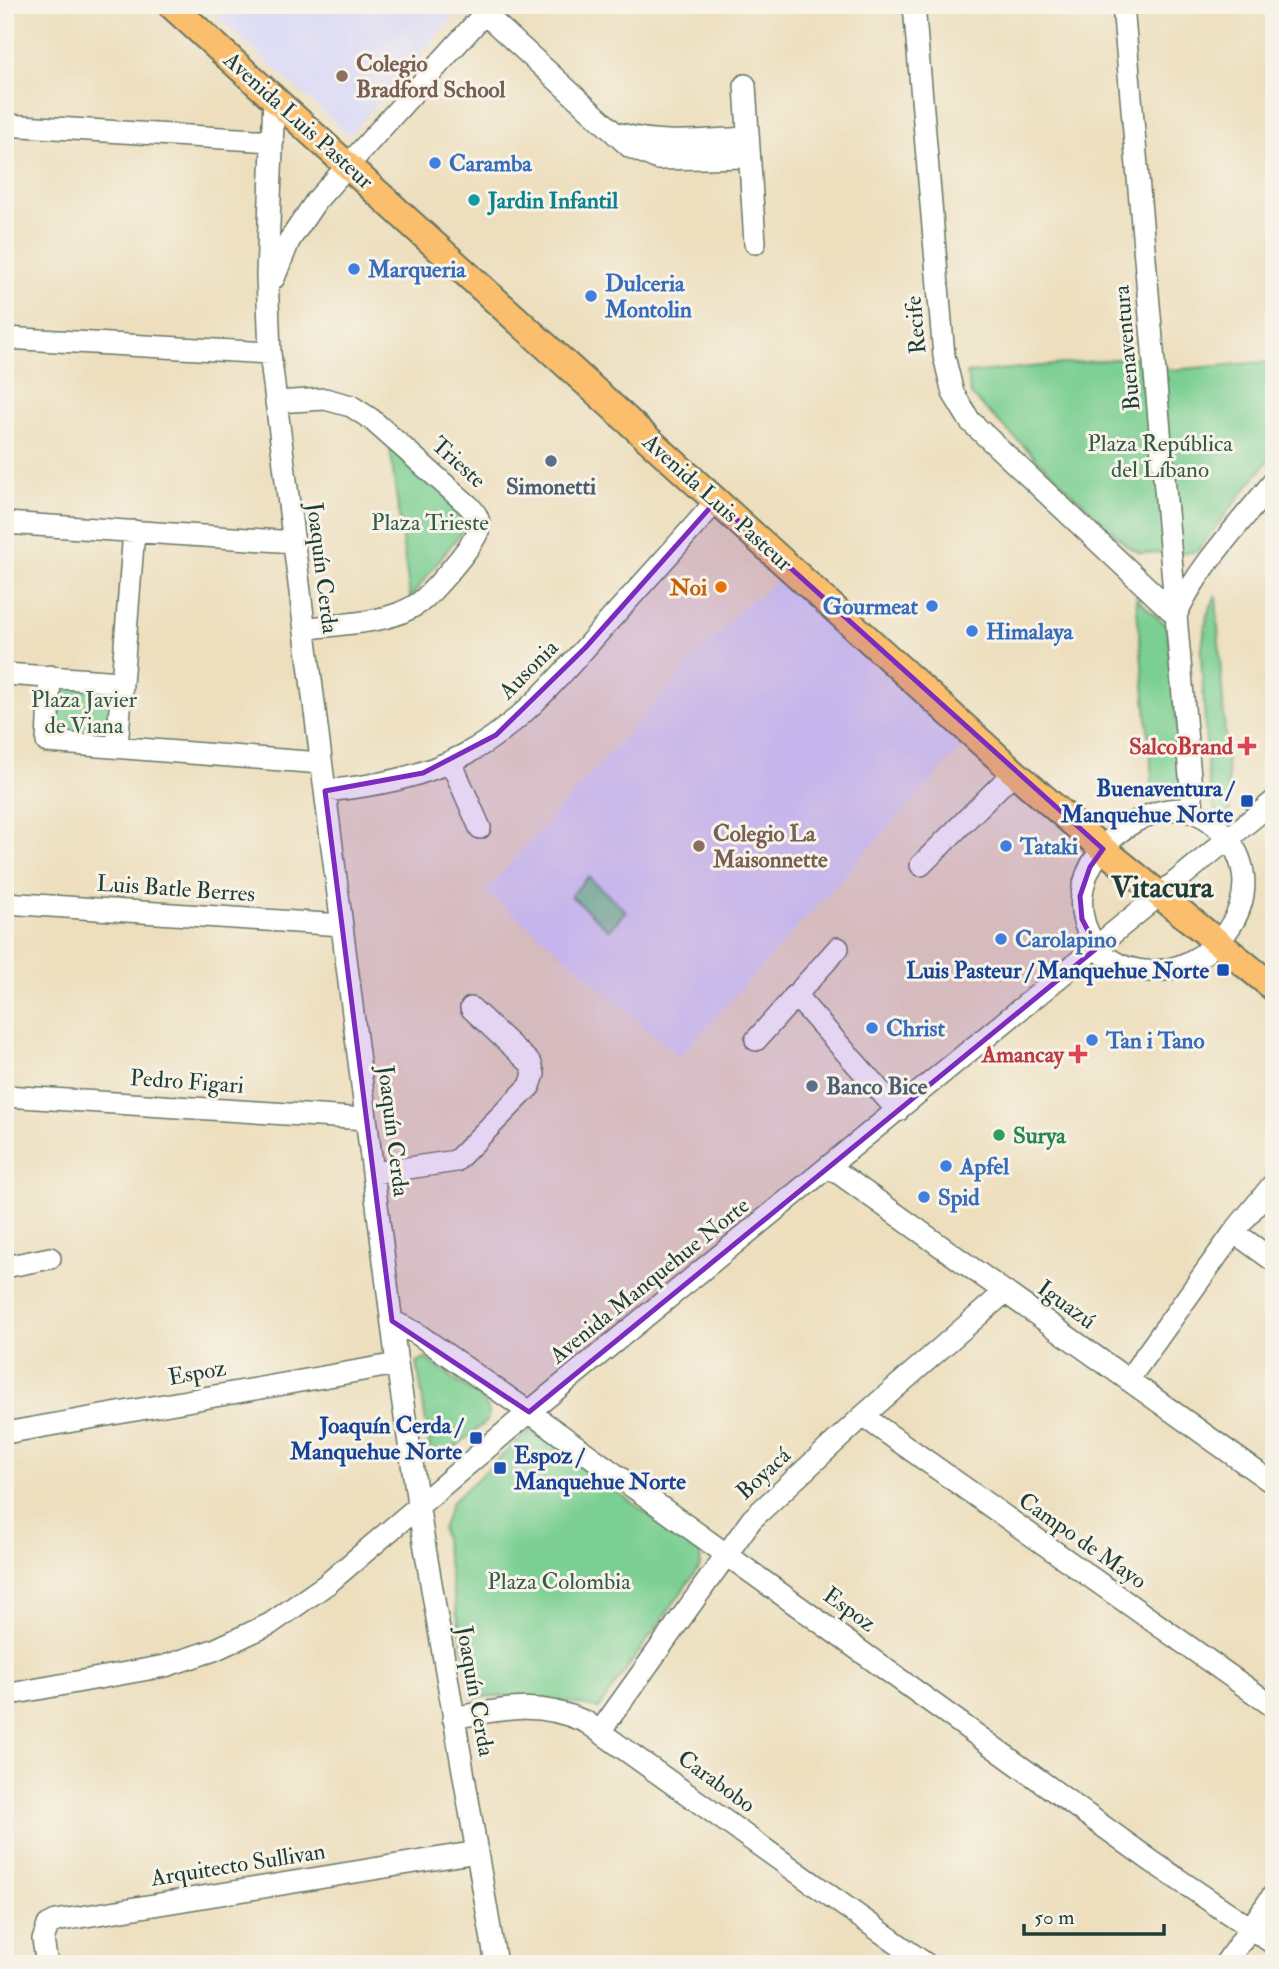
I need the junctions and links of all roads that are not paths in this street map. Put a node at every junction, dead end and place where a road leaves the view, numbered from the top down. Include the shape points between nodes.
1 (171, 5) edge
2 (914, 5) edge
3 (1123, 5) edge
4 (489, 9) edge
5 (745, 85) dead end
6 (274, 97) junction
7 (5, 125) edge
8 (273, 141) junction
9 (748, 147) junction
10 (348, 165) junction
11 (754, 243) dead end
12 (268, 300) junction
13 (5, 338) edge
14 (270, 353) junction
15 (276, 402) junction
16 (1274, 481) edge
17 (716, 501) junction
18 (5, 523) edge
19 (134, 531) junction
20 (293, 542) junction
21 (1172, 564) junction
22 (1126, 567) junction
23 (1176, 615) junction
24 (305, 629) junction
25 (5, 674) edge
26 (50, 676) junction
27 (121, 682) junction
28 (117, 747) junction
29 (451, 762) junction
30 (321, 763) junction
31 (1014, 772) junction
32 (325, 791) junction
33 (1274, 801) edge
34 (1193, 811) junction
35 (480, 828) dead end
36 (1228, 838) junction
37 (1104, 849) junction
38 (921, 865) dead end
39 (1160, 896) junction
40 (5, 903) edge
41 (342, 925) junction
42 (1217, 943) junction
43 (838, 948) dead end
44 (1097, 948) junction
45 (1274, 988) edge
46 (795, 995) junction
47 (471, 1008) dead end
48 (756, 1040) dead end
49 (5, 1096) edge
50 (898, 1111) junction
51 (366, 1119) junction
52 (830, 1167) junction
53 (374, 1173) junction
54 (1274, 1183) edge
55 (1234, 1232) junction
56 (50, 1258) dead end
57 (1274, 1261) edge
58 (5, 1267) edge
59 (1005, 1292) junction
60 (392, 1321) junction
61 (397, 1364) junction
62 (1128, 1380) junction
63 (529, 1412) junction
64 (863, 1416) junction
65 (5, 1433) edge
66 (1274, 1484) edge
67 (419, 1507) junction
68 (726, 1553) junction
69 (5, 1695) edge
70 (1274, 1707) edge
71 (453, 1718) junction
72 (601, 1731) junction
73 (477, 1852) junction
74 (1274, 1895) edge
75 (1250, 1929) junction
76 (1274, 1944) edge
77 (47, 1964) edge
78 (496, 1964) edge
79 (926, 1964) edge
80 (1226, 1964) edge

1 - 6 main road, Avenida Luis Pasteur
2 - 22 street, Recife via 944,356 953,393 979,432
3 - 21 street, Buenaventura
4 - 9 street, Joaquín Cerda via 615,132
4 - 10 street, Joaquín Cerda
5 - 9 street
6 - 8 street, Joaquín Cerda
6 - 10 main road, Avenida Luis Pasteur
7 - 8 street
8 - 12 street, Joaquín Cerda
9 - 11 street
10 - 12 street, Joaquín Cerda via 298,225 282,255
10 - 17 main road, Avenida Luis Pasteur
12 - 14 street, Joaquín Cerda
13 - 14 street
14 - 15 street, Joaquín Cerda
15 - 20 street, Joaquín Cerda
15 - 24 street, Trieste via 325,399 361,412 468,505 480,526 456,563 408,610
16 - 23 street via 1201,573
17 - 29 street, Ausonia via 528,708 496,735
17 - 31 main road, Avenida Luis Pasteur
18 - 19 street
19 - 20 street
19 - 27 street
20 - 24 street, Joaquín Cerda
21 - 22 street via 1146,573
21 - 23 street, Buenaventura
22 - 23 street, Recife
23 - 34 street, Buenaventura
24 - 30 street, Joaquín Cerda
25 - 26 street
26 - 27 street
26 - 28 street via 47,742
27 - 28 street
28 - 30 street
29 - 32 street, Ausonia via 397,780
29 - 35 street
30 - 32 street, Joaquín Cerda
31 - 37 main road, Avenida Luis Pasteur
31 - 38 street
32 - 41 street, Joaquín Cerda
33 - 36 street, Avenida Manquehue Norte
34 - 36 street
34 - 37 street via 1167,810 1144,816 1125,827
36 - 39 street, Avenida Manquehue Norte
36 - 42 street via 1243,863 1246,896 1238,919
37 - 39 main road, Avenida Luis Pasteur
37 - 44 street via 1090,867 1080,896 1082,919
39 - 42 main road, Avenida Luis Pasteur
39 - 44 street, Avenida Manquehue Norte
40 - 41 street, Luis Batle Berres
41 - 51 street, Joaquín Cerda
42 - 44 street via 1190,960 1155,971 1123,966
42 - 45 main road, Avenida Luis Pasteur
43 - 46 street
44 - 50 street, Avenida Manquehue Norte
46 - 48 street
46 - 50 street
47 - 53 street via 531,1064 530,1086 456,1161
49 - 51 street, Pedro Figari
50 - 52 street, Avenida Manquehue Norte
51 - 53 street, Joaquín Cerda
52 - 59 street, Iguazú
52 - 63 street, Avenida Manquehue Norte
53 - 60 street, Joaquín Cerda
54 - 55 street
55 - 57 street
55 - 62 street
56 - 58 street
59 - 62 street, Iguazú
59 - 64 street, Boyacá
60 - 61 street, Joaquín Cerda
60 - 63 street, Espoz
61 - 65 street, Espoz
61 - 67 street, Joaquín Cerda
62 - 66 street, Iguazú
63 - 67 street, Avenida Manquehue Norte
63 - 68 street, Espoz
64 - 68 street, Boyacá via 752,1519
64 - 70 street, Campo de Mayo
67 - 69 street, Avenida Manquehue Norte via 327,1584 270,1624 214,1650 165,1666
67 - 71 street, Joaquín Cerda
68 - 72 street, Boyacá
68 - 75 street, Espoz
71 - 72 street, Carabobo via 538,1707 570,1714
71 - 73 street, Joaquín Cerda
72 - 79 street, Carabobo
73 - 77 street, Arquitecto Sullivan via 57,1921 48,1925 43,1940
73 - 78 street, Joaquín Cerda
74 - 75 street
75 - 76 street, Espoz
75 - 80 street

